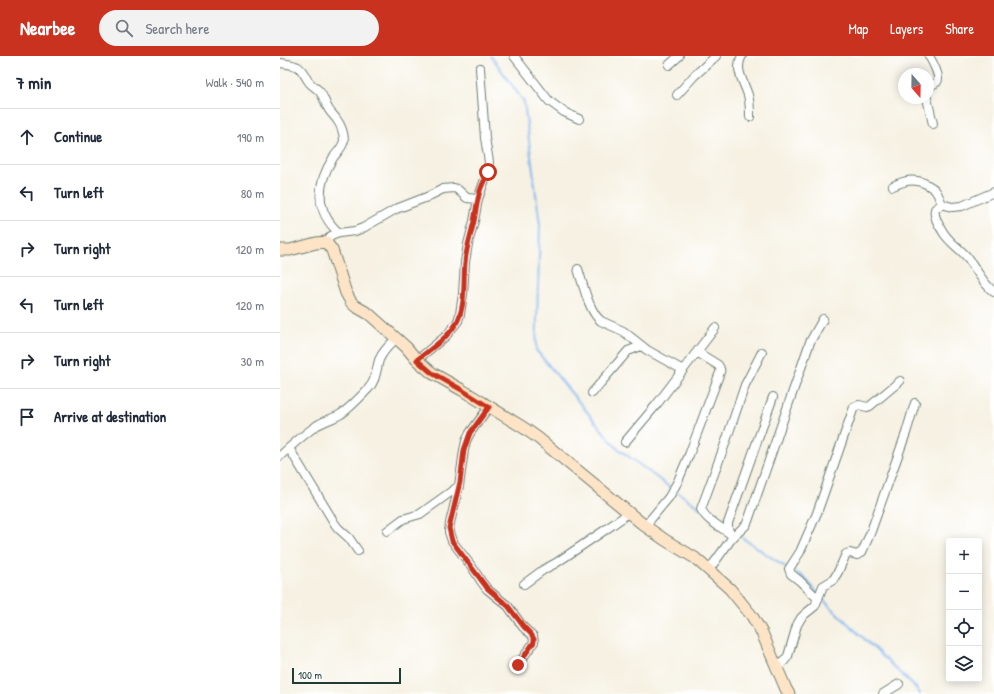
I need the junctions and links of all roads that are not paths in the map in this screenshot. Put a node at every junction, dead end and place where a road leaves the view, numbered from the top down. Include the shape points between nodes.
1 (514, 56) edge
2 (679, 56) edge
3 (716, 56) edge
4 (742, 56) edge
5 (929, 56) edge
6 (280, 63) edge
7 (670, 65) dead end
8 (480, 68) dead end
9 (934, 84) edge
10 (677, 95) dead end
11 (928, 104) edge
12 (750, 117) dead end
13 (579, 120) dead end
14 (933, 124) dead end
15 (893, 186) dead end
16 (994, 192) edge
17 (478, 199) junction
18 (942, 204) junction
19 (339, 233) junction
20 (326, 242) junction
21 (280, 250) edge
22 (578, 269) dead end
23 (994, 292) edge
24 (823, 318) dead end
25 (715, 328) dead end
26 (396, 339) junction
27 (641, 346) junction
28 (697, 352) junction
29 (762, 352) dead end
30 (417, 360) junction
31 (683, 370) junction
32 (900, 381) dead end
33 (592, 393) dead end
34 (773, 397) dead end
35 (915, 403) dead end
36 (489, 407) junction
37 (625, 442) dead end
38 (289, 448) junction
39 (280, 456) edge
40 (459, 486) junction
41 (628, 512) junction
42 (645, 526) junction
43 (387, 531) dead end
44 (730, 536) junction
45 (358, 552) dead end
46 (709, 570) junction
47 (524, 584) dead end
48 (818, 599) junction
49 (518, 665) dead end
50 (777, 669) junction
51 (899, 684) dead end
52 (789, 694) edge
53 (883, 694) edge

1 - 13 street via 548,102
2 - 7 street
3 - 10 street
4 - 12 street via 739,68 748,97
5 - 9 street via 938,78 938,82
6 - 19 street via 300,69 309,82 320,91 341,128 343,144 329,165 320,195 329,223
8 - 17 street via 489,162
11 - 14 street
15 - 18 street via 913,180 921,182 936,191
16 - 18 street via 962,206
17 - 19 street via 467,198 454,188 443,189 396,209 363,228
17 - 30 street via 465,262 462,307 458,321 446,336
18 - 23 street via 934,213 945,236 966,256 986,285
19 - 20 street via 331,236
20 - 21 street
20 - 26 street via 332,250 351,302 369,314
22 - 27 street via 595,316 601,322 623,331
24 - 44 street via 810,342 748,521
25 - 28 street
26 - 30 street
26 - 38 street via 383,353 374,381 369,388 347,409 316,427
27 - 31 street
27 - 33 street via 628,351
28 - 31 street
28 - 42 street via 718,365 721,371 675,486
29 - 44 street via 745,385 701,509
30 - 36 street via 432,373
31 - 37 street
32 - 48 street via 870,406 859,404 854,408 816,513 800,552 789,569 791,574
34 - 44 street via 728,523
35 - 48 street via 862,552 857,555 846,554 835,577 823,586
36 - 40 street via 466,441
36 - 41 street via 538,438
38 - 39 street
38 - 45 street via 335,524
40 - 43 street via 420,514 403,519
40 - 49 street via 449,528 450,536 487,588 508,606 533,636 534,642
41 - 42 street
41 - 47 street
42 - 46 street via 696,558
44 - 46 street
46 - 50 street via 730,589 752,616
48 - 50 street via 815,606 797,625 790,651
50 - 52 street
51 - 53 street

